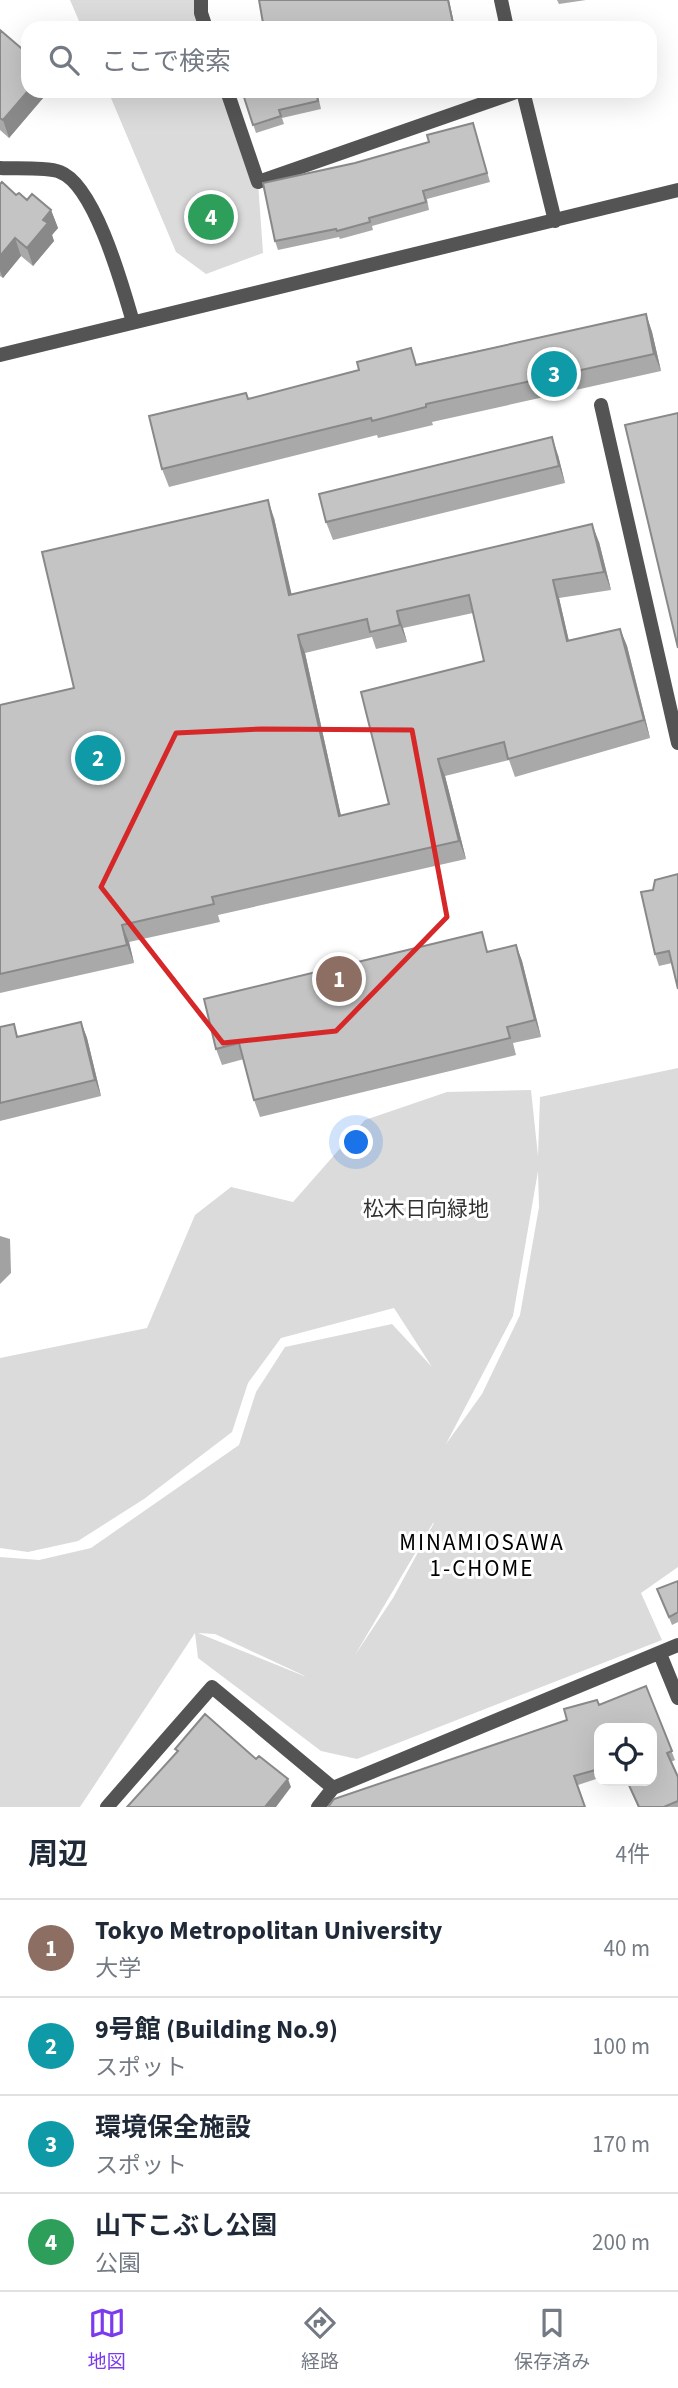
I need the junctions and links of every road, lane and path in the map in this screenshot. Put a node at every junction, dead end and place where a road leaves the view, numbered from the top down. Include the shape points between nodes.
1 (201, 0) edge
2 (500, 0) edge
3 (204, 21) edge
4 (505, 21) edge
5 (230, 98) edge
6 (501, 98) edge
7 (523, 98) edge
8 (0, 168) edge
9 (678, 190) edge
10 (555, 221) junction
11 (133, 322) junction
12 (0, 355) edge
13 (601, 405) dead end
14 (678, 743) edge
15 (678, 1645) edge
16 (660, 1654) junction
17 (678, 1698) edge
18 (333, 1788) junction
19 (107, 1807) edge
20 (318, 1807) edge

1 - 3 street
2 - 4 street
5 - 6 street via 258,182
7 - 10 street
8 - 11 street via 60,172 78,184 108,240
9 - 10 street
10 - 11 street
11 - 12 street
13 - 14 street
15 - 16 street
16 - 17 street
16 - 18 street
18 - 19 street via 212,1687
18 - 20 street

